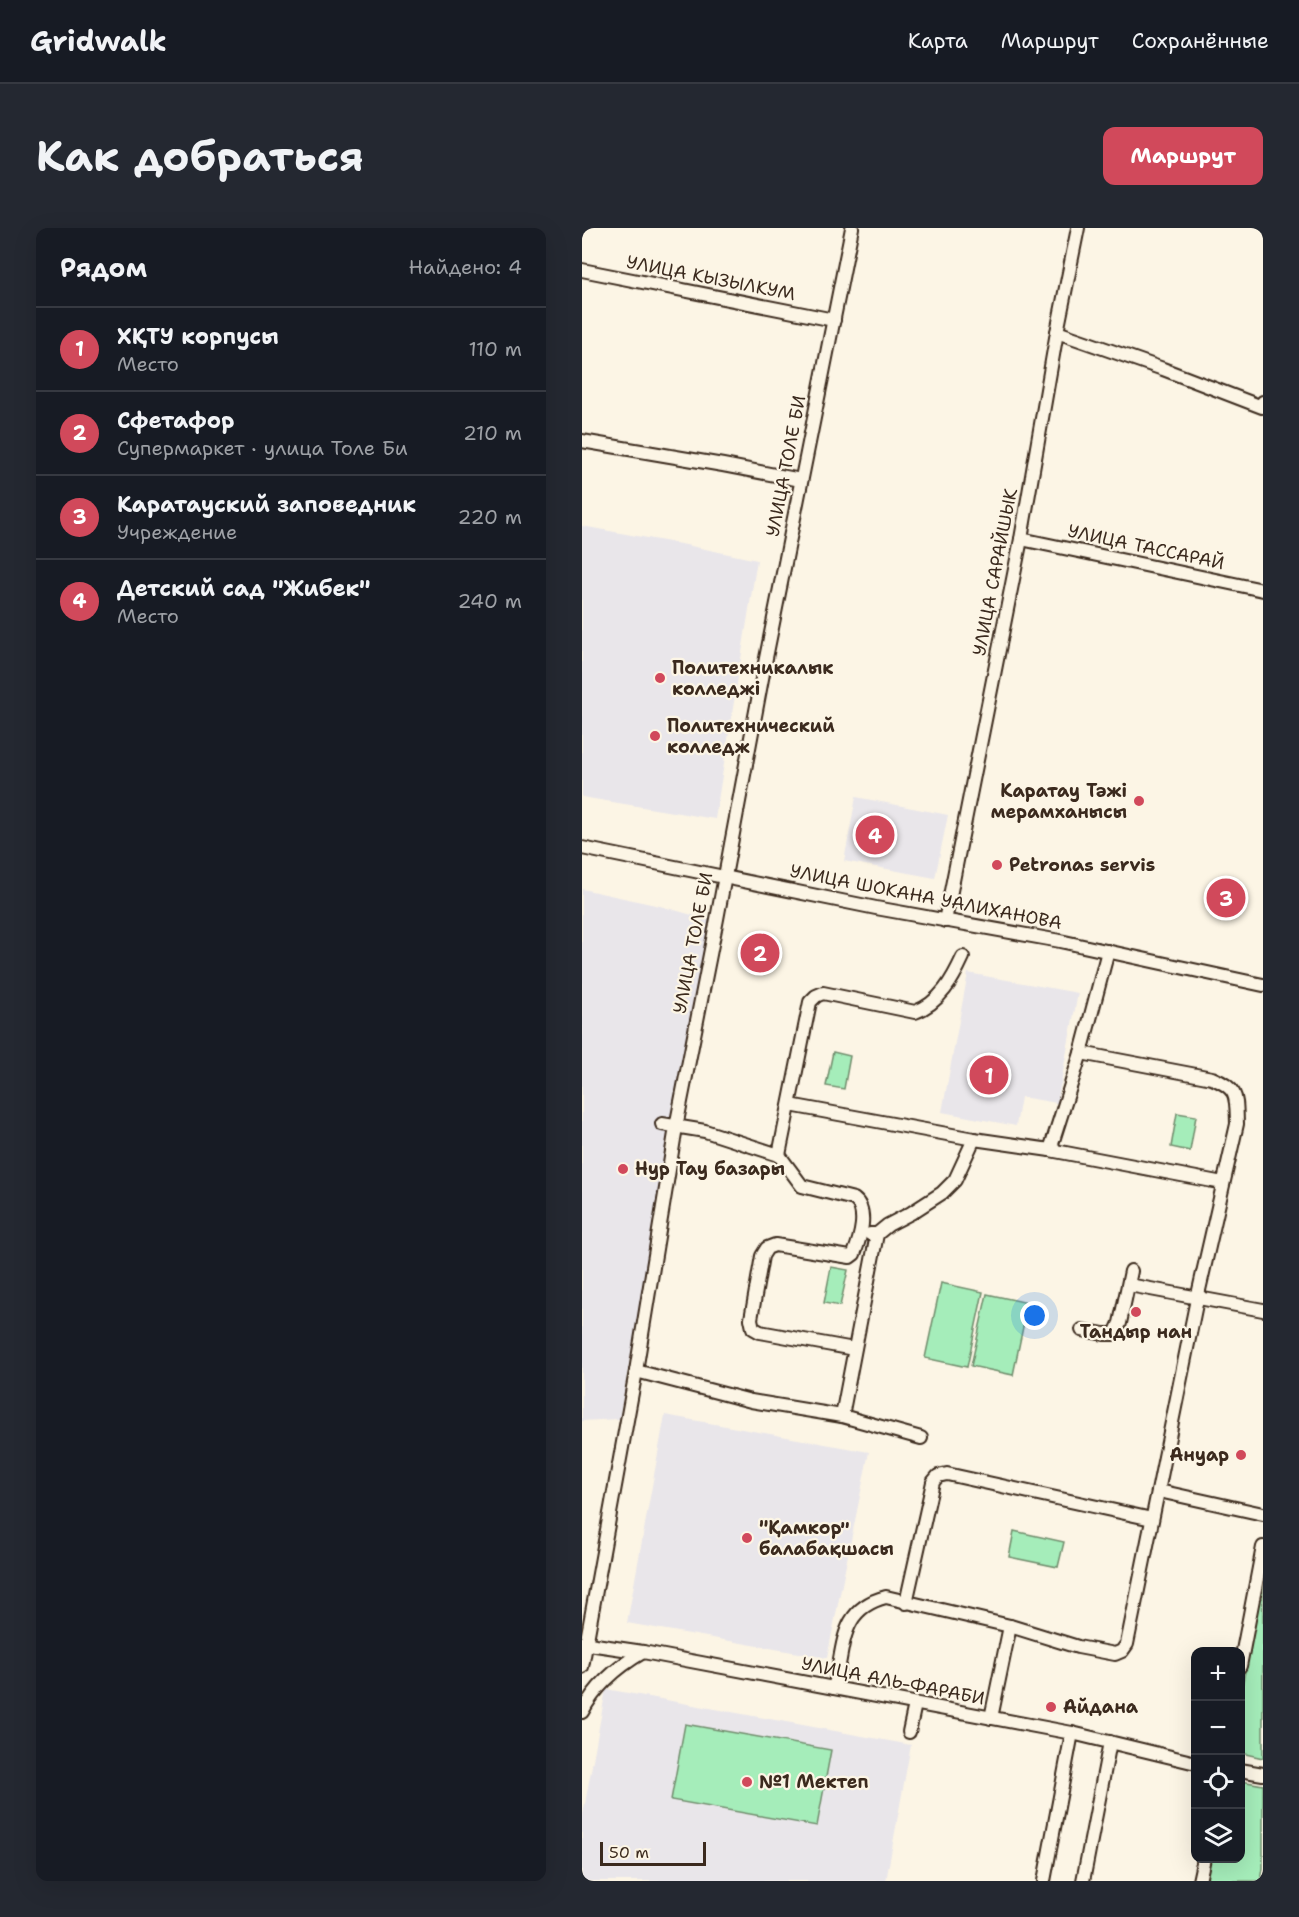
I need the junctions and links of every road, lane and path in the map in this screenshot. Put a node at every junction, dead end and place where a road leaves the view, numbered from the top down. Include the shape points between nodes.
1 (852, 228) edge
2 (1078, 228) edge
3 (582, 270) edge
4 (834, 320) junction
5 (1057, 332) junction
6 (1263, 402) edge
7 (582, 441) edge
8 (801, 480) junction
9 (1021, 539) junction
10 (1263, 590) edge
11 (582, 848) edge
12 (724, 876) junction
13 (945, 921) junction
14 (1108, 951) junction
15 (963, 957) dead end
16 (1263, 986) edge
17 (1081, 1053) junction
18 (790, 1105) junction
19 (662, 1124) dead end
20 (675, 1127) junction
21 (974, 1139) junction
22 (1050, 1150) junction
23 (779, 1155) junction
24 (1223, 1183) junction
25 (860, 1232) junction
26 (877, 1234) junction
27 (1131, 1271) dead end
28 (1129, 1285) junction
29 (1197, 1299) junction
30 (1263, 1310) edge
31 (1082, 1330) dead end
32 (854, 1349) junction
33 (636, 1371) junction
34 (842, 1416) junction
35 (921, 1438) dead end
36 (1159, 1491) junction
37 (1263, 1514) edge
38 (1152, 1519) junction
39 (1263, 1547) edge
40 (906, 1603) junction
41 (1010, 1626) junction
42 (584, 1643) edge
43 (1244, 1647) edge
44 (643, 1652) junction
45 (582, 1667) edge
46 (834, 1688) junction
47 (915, 1704) junction
48 (582, 1712) edge
49 (991, 1718) junction
50 (909, 1732) dead end
51 (1072, 1733) junction
52 (1110, 1742) junction
53 (1191, 1762) edge
54 (1245, 1771) edge
55 (1263, 1774) edge
56 (1203, 1863) edge
57 (1044, 1881) edge
58 (1083, 1881) edge
59 (1199, 1881) edge

1 - 4 street, УЛИЦА ТОЛЕ БИ
2 - 5 street, УЛИЦА САРАЙШЫК
3 - 4 street, УЛИЦА КЫЗЫЛКУМ
4 - 8 street, УЛИЦА ТОЛЕ БИ
5 - 6 street via 1262,407
5 - 9 street, УЛИЦА САРАЙШЫК
7 - 8 street
8 - 12 street, УЛИЦА ТОЛЕ БИ
9 - 10 street, УЛИЦА ТАССАРАЙ
9 - 13 street, УЛИЦА САРАЙШЫК
11 - 12 street, УЛИЦА ШОКАНА УАЛИХАНОВА
12 - 13 street, УЛИЦА ШОКАНА УАЛИХАНОВА
12 - 20 street, УЛИЦА ТОЛЕ БИ
13 - 14 street, УЛИЦА ШОКАНА УАЛИХАНОВА
14 - 16 street, УЛИЦА ШОКАНА УАЛИХАНОВА
14 - 17 street
15 - 18 street via 946,989 915,1012 823,993 813,998
17 - 22 street
17 - 24 street via 1228,1084 1234,1094 1237,1124
18 - 21 street
18 - 23 street
19 - 20 street
20 - 23 street via 705,1131
20 - 33 street, УЛИЦА ТОЛЕ БИ
21 - 22 street
21 - 26 street via 955,1180
22 - 24 street
23 - 25 street via 802,1186 860,1204
24 - 29 street
25 - 26 street
25 - 32 street via 850,1257 775,1245 767,1248 762,1256 751,1320 753,1328 760,1332
26 - 32 street
27 - 28 street
28 - 29 street
28 - 31 street via 1116,1332
29 - 30 street
29 - 36 street
32 - 34 street
33 - 34 street via 751,1401
33 - 42 street, УЛИЦА ТОЛЕ БИ
34 - 35 street
36 - 37 street
36 - 38 street
38 - 40 street via 947,1474 938,1476 933,1482
38 - 41 street via 1122,1651 1115,1654 1078,1647
39 - 43 street
40 - 41 street
40 - 46 street via 886,1598 872,1601 850,1621
41 - 49 street
42 - 44 street, УЛИЦА АЛЬ-ФАРАБИ
42 - 45 street, УЛИЦА ТОЛЕ БИ
44 - 46 street, УЛИЦА АЛЬ-ФАРАБИ
44 - 48 street via 603,1681
46 - 47 street, УЛИЦА АЛЬ-ФАРАБИ
47 - 49 street, УЛИЦА АЛЬ-ФАРАБИ
47 - 50 street
49 - 51 street, УЛИЦА АЛЬ-ФАРАБИ
51 - 52 street, УЛИЦА АЛЬ-ФАРАБИ
51 - 57 street
52 - 53 street, УЛИЦА АЛЬ-ФАРАБИ
52 - 58 street
54 - 55 street
56 - 59 street

